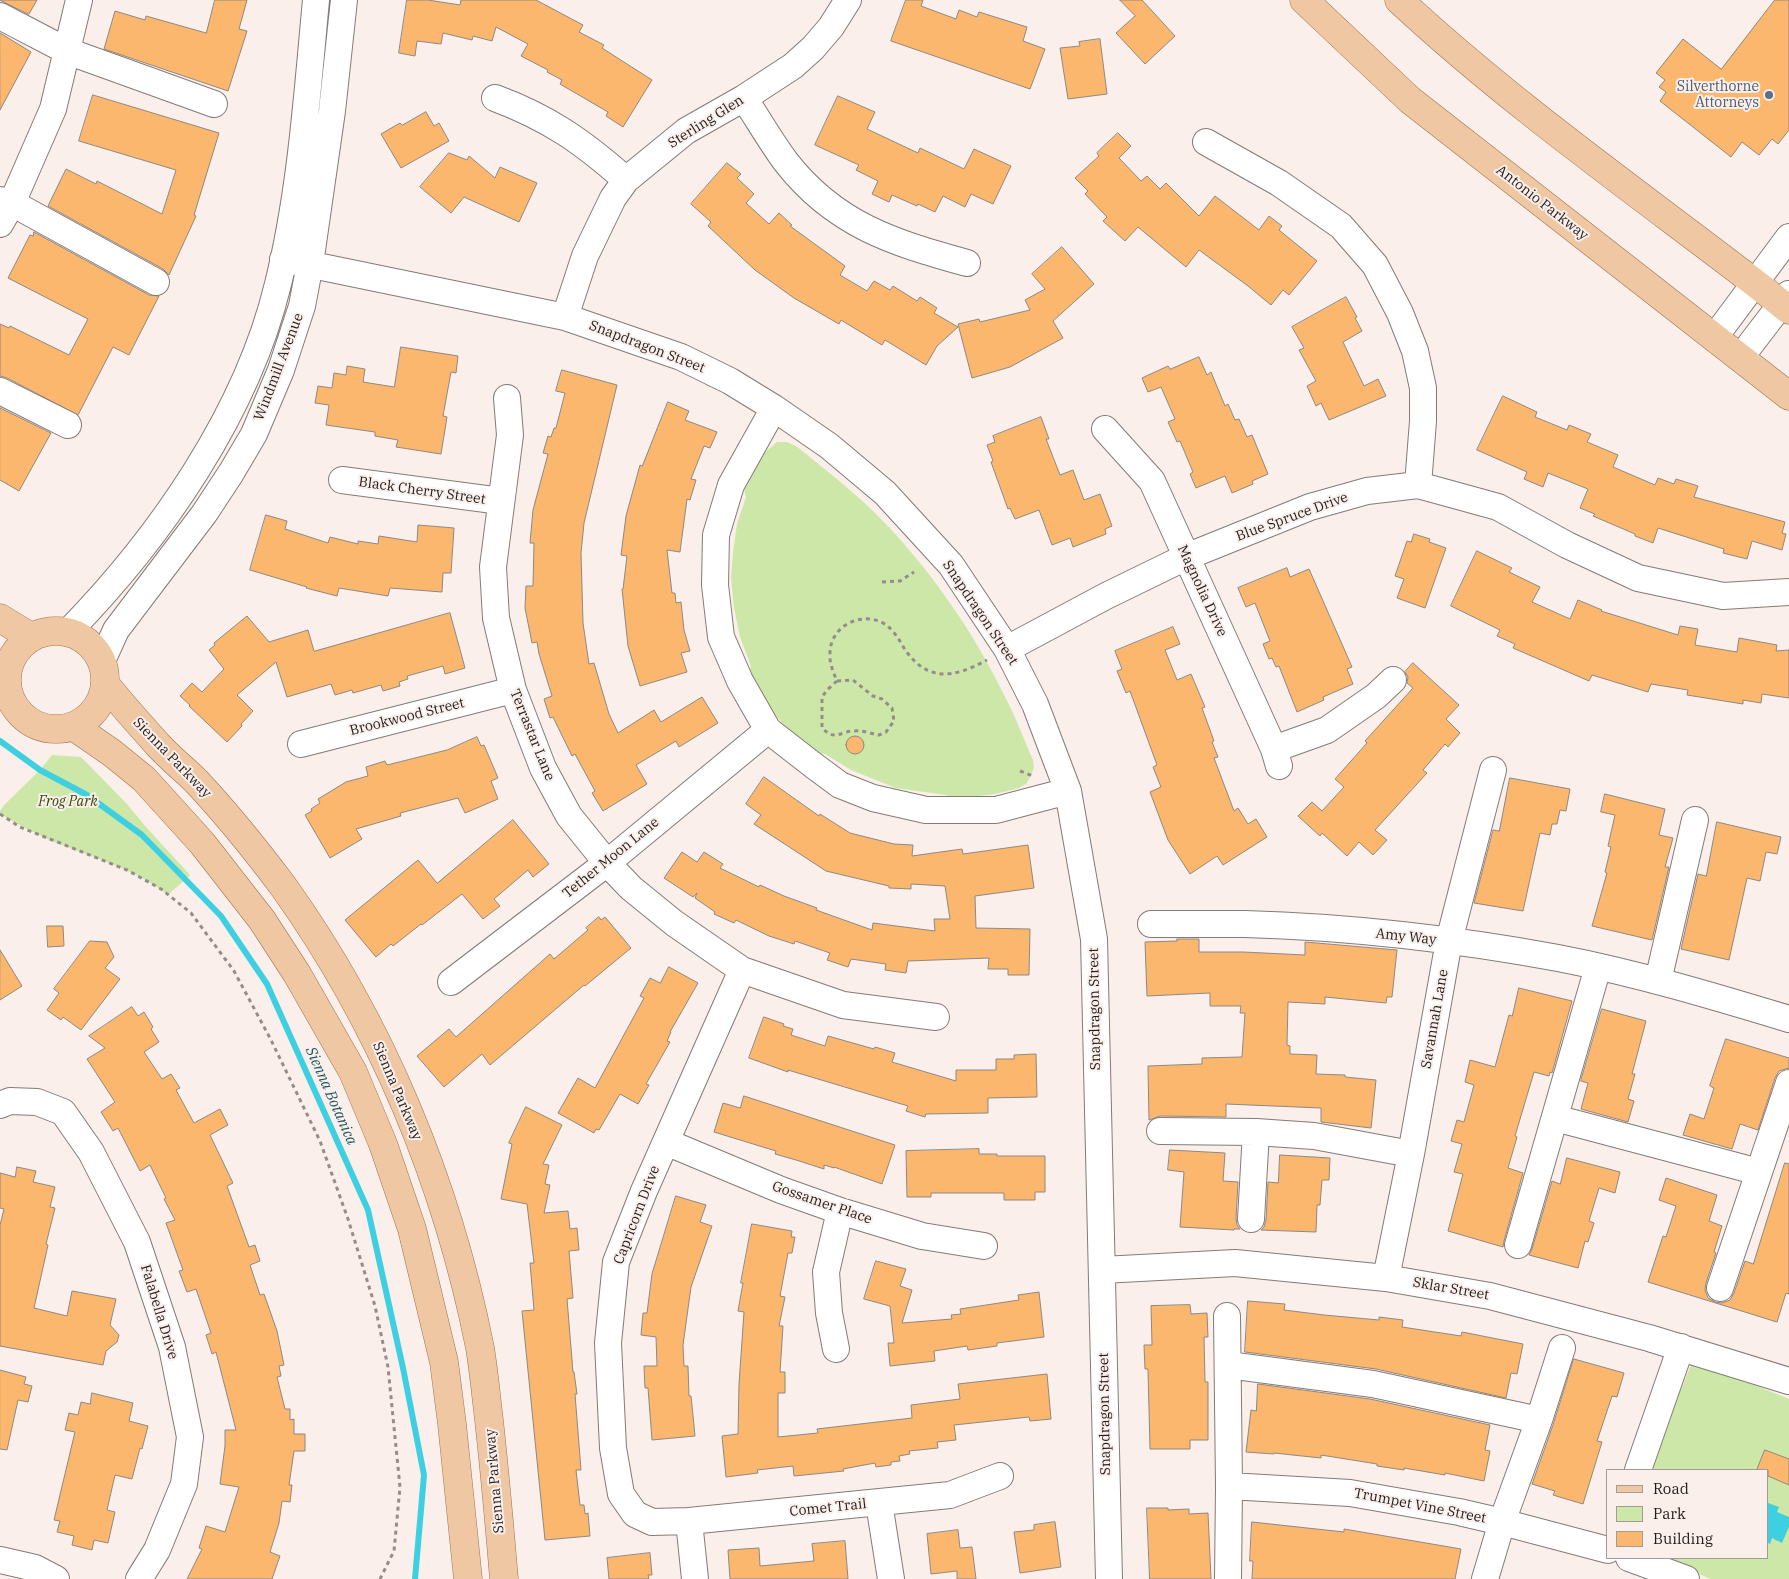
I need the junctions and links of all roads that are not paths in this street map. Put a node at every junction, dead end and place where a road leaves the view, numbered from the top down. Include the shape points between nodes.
1 (80, 0) edge
2 (316, 0) edge
3 (344, 0) edge
4 (848, 0) edge
5 (1304, 0) edge
6 (1399, 0) edge
7 (0, 16) edge
8 (67, 51) junction
9 (495, 98) dead end
10 (744, 98) junction
11 (214, 104) dead end
12 (1206, 142) dead end
13 (626, 180) junction
14 (4, 209) edge
15 (1789, 237) edge
16 (283, 259) junction
17 (967, 263) dead end
18 (310, 264) junction
19 (156, 282) dead end
20 (1755, 283) junction
21 (1786, 303) edge
22 (565, 317) junction
23 (1714, 338) junction
24 (1740, 358) junction
25 (0, 391) edge
26 (1789, 396) edge
27 (507, 398) dead end
28 (774, 408) junction
29 (68, 425) dead end
30 (1105, 429) dead end
31 (342, 480) dead end
32 (1418, 485) junction
33 (501, 501) junction
34 (1186, 558) junction
35 (1789, 592) edge
36 (0, 618) edge
37 (68, 632) junction
38 (31, 637) junction
39 (1007, 649) junction
40 (3, 671) edge
41 (104, 673) junction
42 (1393, 680) dead end
43 (513, 690) junction
44 (73, 726) junction
45 (768, 730) junction
46 (301, 744) dead end
47 (1493, 770) dead end
48 (1068, 791) junction
49 (1695, 820) dead end
50 (607, 863) junction
51 (1151, 924) dead end
52 (1448, 941) junction
53 (1598, 967) junction
54 (742, 970) junction
55 (1658, 981) junction
56 (451, 982) dead end
57 (936, 1017) dead end
58 (1789, 1019) edge
59 (1789, 1083) edge
60 (0, 1105) edge
61 (1555, 1118) junction
62 (1160, 1131) dead end
63 (1256, 1132) junction
64 (666, 1142) junction
65 (1411, 1154) junction
66 (1759, 1172) junction
67 (840, 1211) junction
68 (1251, 1219) dead end
69 (1518, 1245) dead end
70 (984, 1246) dead end
71 (1102, 1270) junction
72 (1386, 1278) junction
73 (1720, 1288) dead end
74 (1227, 1316) dead end
75 (1682, 1347) junction
76 (1562, 1348) dead end
77 (836, 1349) dead end
78 (1228, 1366) junction
79 (1789, 1381) edge
80 (1539, 1420) junction
81 (1638, 1469) edge
82 (1000, 1476) dead end
83 (1229, 1486) junction
84 (879, 1503) junction
85 (689, 1521) junction
86 (652, 1522) joint
87 (1502, 1522) junction
88 (1606, 1549) edge
89 (1632, 1559) edge
90 (0, 1560) edge
91 (56, 1579) edge
92 (139, 1579) edge
93 (468, 1579) edge
94 (504, 1579) edge
95 (695, 1579) edge
96 (891, 1579) edge
97 (1109, 1579) edge
98 (1228, 1579) edge
99 (1485, 1579) edge
100 (1686, 1579) edge

1 - 8 street
2 - 16 street, Windmill Avenue via 294,201
3 - 18 street, Windmill Avenue
4 - 10 street, Sterling Glen via 831,27 803,57
5 - 23 main road, Antonio Parkway via 1410,100
6 - 20 main road via 1494,84
7 - 8 street
8 - 11 street
8 - 14 street via 53,109
9 - 13 street via 541,117 570,135
10 - 13 street, Sterling Glen via 686,131
10 - 17 street via 786,161 808,187 836,210 889,239
12 - 32 street via 1279,183 1340,226 1375,265 1412,343 1423,388
13 - 22 street, Sterling Glen via 613,198 585,256
14 - 19 street
15 - 20 street
16 - 18 street, Snapdragon Street
16 - 37 street, Windmill Avenue via 265,327 248,372 203,460 164,518 114,582
18 - 22 street, Snapdragon Street
18 - 41 street, Windmill Avenue via 302,306 281,370 254,434 204,514 116,630
20 - 21 main road
20 - 23 street
21 - 24 street
22 - 28 street, Snapdragon Street via 681,357 730,381
23 - 24 main road, Antonio Parkway
24 - 26 main road, Antonio Parkway
25 - 29 street
27 - 33 street, Terrastar Lane via 510,436
28 - 39 street, Snapdragon Street via 829,446 885,493 951,565
28 - 45 street via 731,485 716,535 715,585 722,637 740,681
30 - 34 street, Magnolia Drive via 1152,482
31 - 33 street, Black Cherry Street
32 - 34 street, Blue Spruce Drive via 1367,491 1310,508
32 - 35 street, Blue Spruce Drive via 1498,508 1638,578 1723,596
33 - 43 street, Terrastar Lane via 493,567 496,618
34 - 39 street, Blue Spruce Drive
34 - 42 street, Magnolia Drive via 1277,757 1327,730
36 - 38 main road
37 - 38 main road via 54,631
37 - 41 main road, Sienna Parkway via 97,650
38 - 40 main road
39 - 48 street, Snapdragon Street via 1035,704
40 - 44 main road via 18,711 30,721 58,729
41 - 44 main road via 99,704 88,717
41 - 94 main road, Sienna Parkway via 161,749 228,817 282,885 361,1010 399,1089 437,1187 480,1350
43 - 46 street, Brookwood Street
43 - 50 street, Terrastar Lane via 542,768 569,816
44 - 93 main road via 144,779 202,843 298,974 353,1072 412,1229 444,1362
45 - 48 street via 840,785 873,798 926,810 996,810
45 - 50 street, Tether Moon Lane
47 - 52 street, Savannah Lane
48 - 71 street, Snapdragon Street via 1094,939
49 - 55 street
50 - 54 street, Terrastar Lane via 631,888 674,923
50 - 56 street, Tether Moon Lane
51 - 52 street, Amy Way via 1246,924
52 - 53 street, Amy Way
52 - 65 street, Savannah Lane
53 - 55 street, Amy Way
53 - 61 street
54 - 57 street, Terrastar Lane via 844,1005
54 - 64 street, Capricorn Drive
55 - 58 street, Amy Way
59 - 66 street
60 - 92 street, Falabella Drive via 10,1101 37,1102 63,1112 91,1152 137,1242 172,1347 190,1437 184,1484 157,1550
61 - 66 street
61 - 69 street
62 - 63 street
63 - 65 street via 1314,1136
63 - 68 street
64 - 67 street, Gossamer Place
64 - 86 street, Capricorn Drive via 616,1262 608,1342 613,1448 621,1494 634,1514
65 - 72 street, Savannah Lane
66 - 73 street
67 - 70 street, Gossamer Place via 922,1236
67 - 77 street via 826,1272
71 - 72 street, Sklar Street via 1235,1262
71 - 97 street, Snapdragon Street
72 - 75 street, Sklar Street via 1490,1296
74 - 78 street
75 - 79 street, Sklar Street
75 - 81 street
76 - 80 street
78 - 80 street via 1374,1384
78 - 83 street
80 - 87 street
82 - 84 street, Comet Trail via 950,1495
83 - 87 street, Trumpet Vine Street via 1350,1493
83 - 98 street
84 - 85 street, Comet Trail
84 - 96 street
85 - 86 street, Comet Trail
85 - 95 street
87 - 88 street, Trumpet Vine Street
87 - 99 street
89 - 100 street
90 - 91 street via 35,1568

